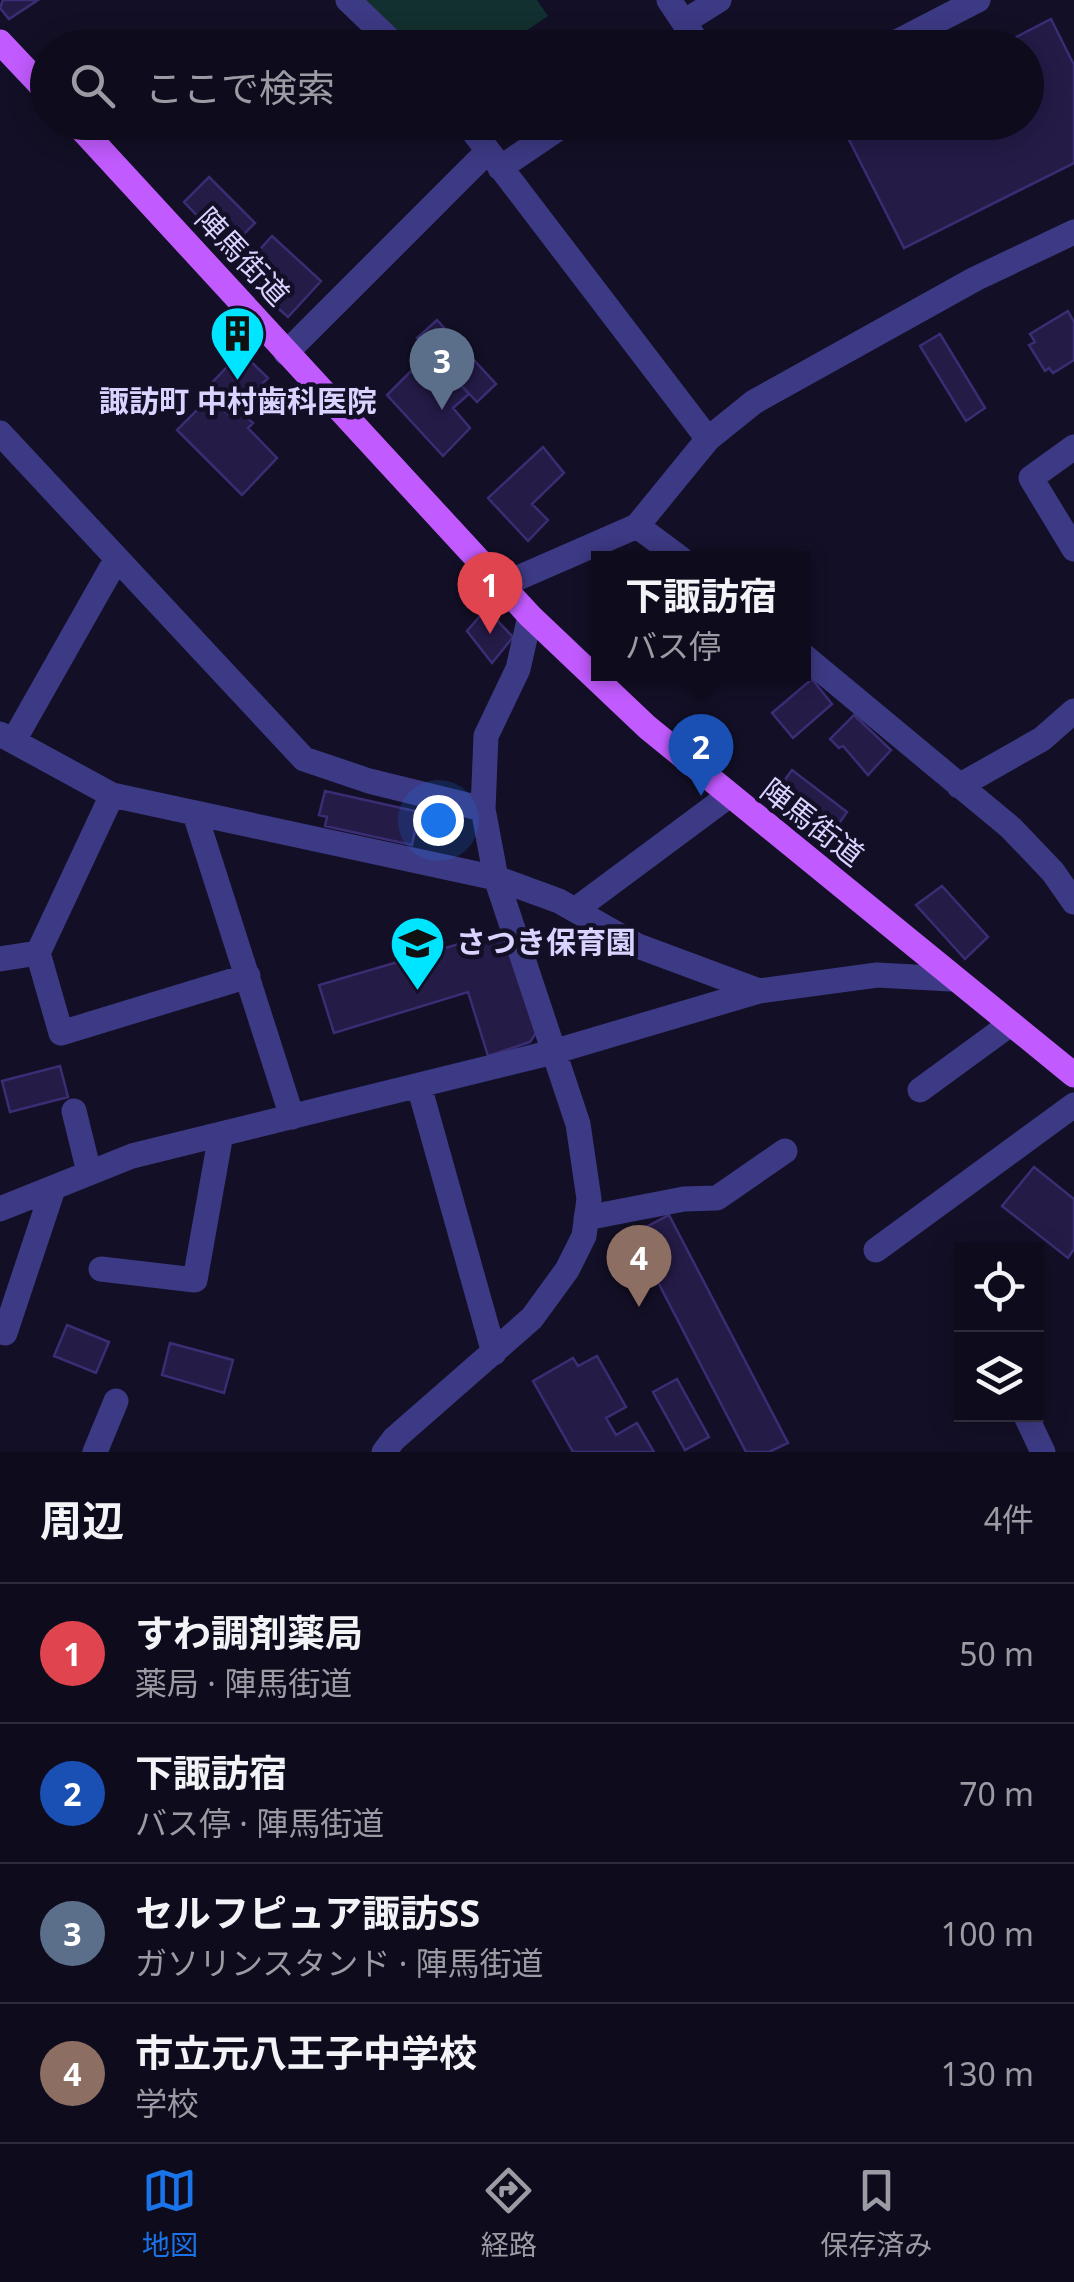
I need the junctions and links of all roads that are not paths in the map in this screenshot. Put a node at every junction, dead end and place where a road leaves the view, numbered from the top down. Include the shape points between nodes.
1 (348, 0) edge
2 (669, 0) edge
3 (718, 0) edge
4 (978, 0) edge
5 (684, 22) junction
6 (379, 30) edge
7 (689, 30) edge
8 (920, 30) edge
9 (0, 42) edge
10 (30, 74) edge
11 (91, 140) edge
12 (479, 140) edge
13 (533, 140) edge
14 (494, 160) junction
15 (1074, 232) edge
16 (286, 353) junction
17 (0, 434) edge
18 (708, 439) junction
19 (1074, 446) edge
20 (637, 526) junction
21 (1074, 549) edge
22 (671, 551) edge
23 (116, 560) junction
24 (502, 586) junction
25 (530, 616) junction
26 (811, 662) edge
27 (591, 672) edge
28 (601, 681) edge
29 (1074, 711) edge
30 (7, 737) edge
31 (959, 786) junction
32 (112, 795) junction
33 (727, 797) junction
34 (483, 809) junction
35 (195, 814) junction
36 (496, 878) junction
37 (1070, 887) edge
38 (575, 910) junction
39 (38, 953) junction
40 (0, 958) edge
41 (248, 976) junction
42 (951, 979) junction
43 (759, 991) junction
44 (1010, 1025) junction
45 (553, 1052) junction
46 (1074, 1075) edge
47 (419, 1086) junction
48 (920, 1090) dead end
49 (1074, 1105) edge
50 (74, 1111) dead end
51 (292, 1117) junction
52 (221, 1134) junction
53 (785, 1151) dead end
54 (89, 1172) junction
55 (53, 1190) junction
56 (0, 1209) edge
57 (586, 1218) junction
58 (876, 1250) dead end
59 (101, 1268) dead end
60 (5, 1333) dead end
61 (494, 1353) junction
62 (116, 1400) dead end
63 (1029, 1422) edge
64 (94, 1452) edge
65 (384, 1452) edge
66 (1043, 1452) edge

1 - 6 street
2 - 5 street
3 - 5 street
4 - 8 street
5 - 7 street
9 - 10 main road
11 - 16 main road, 陣馬街道
12 - 14 street
13 - 14 street
14 - 16 street
14 - 18 street
15 - 18 street via 754,402
16 - 24 main road, 陣馬街道
17 - 23 street
18 - 20 street
19 - 21 street via 1031,478
20 - 22 street
20 - 24 street
23 - 30 street
23 - 34 street via 304,759
24 - 25 main road, 陣馬街道
25 - 27 main road, 陣馬街道
25 - 34 street via 518,669 486,736
26 - 31 street
28 - 33 main road, 陣馬街道
29 - 31 street via 1042,739
30 - 32 street
31 - 37 street
32 - 35 street
32 - 39 street
33 - 38 street
33 - 42 main road, 陣馬街道
34 - 36 street
35 - 36 street
35 - 41 street
36 - 38 street
36 - 45 street
38 - 43 street via 638,946
39 - 40 street
39 - 41 street via 61,1033
41 - 51 street
42 - 43 street via 877,975
42 - 44 main road, 陣馬街道
43 - 45 street
44 - 46 main road, 陣馬街道
44 - 48 street
45 - 47 street
45 - 57 street via 584,1152
47 - 51 street
47 - 61 street
49 - 58 street
50 - 54 street
51 - 52 street
52 - 54 street
52 - 59 street via 195,1280
53 - 57 street via 718,1198
54 - 55 street
55 - 56 street
55 - 60 street
57 - 61 street via 567,1270 532,1318
61 - 65 street
62 - 64 street
63 - 66 street

